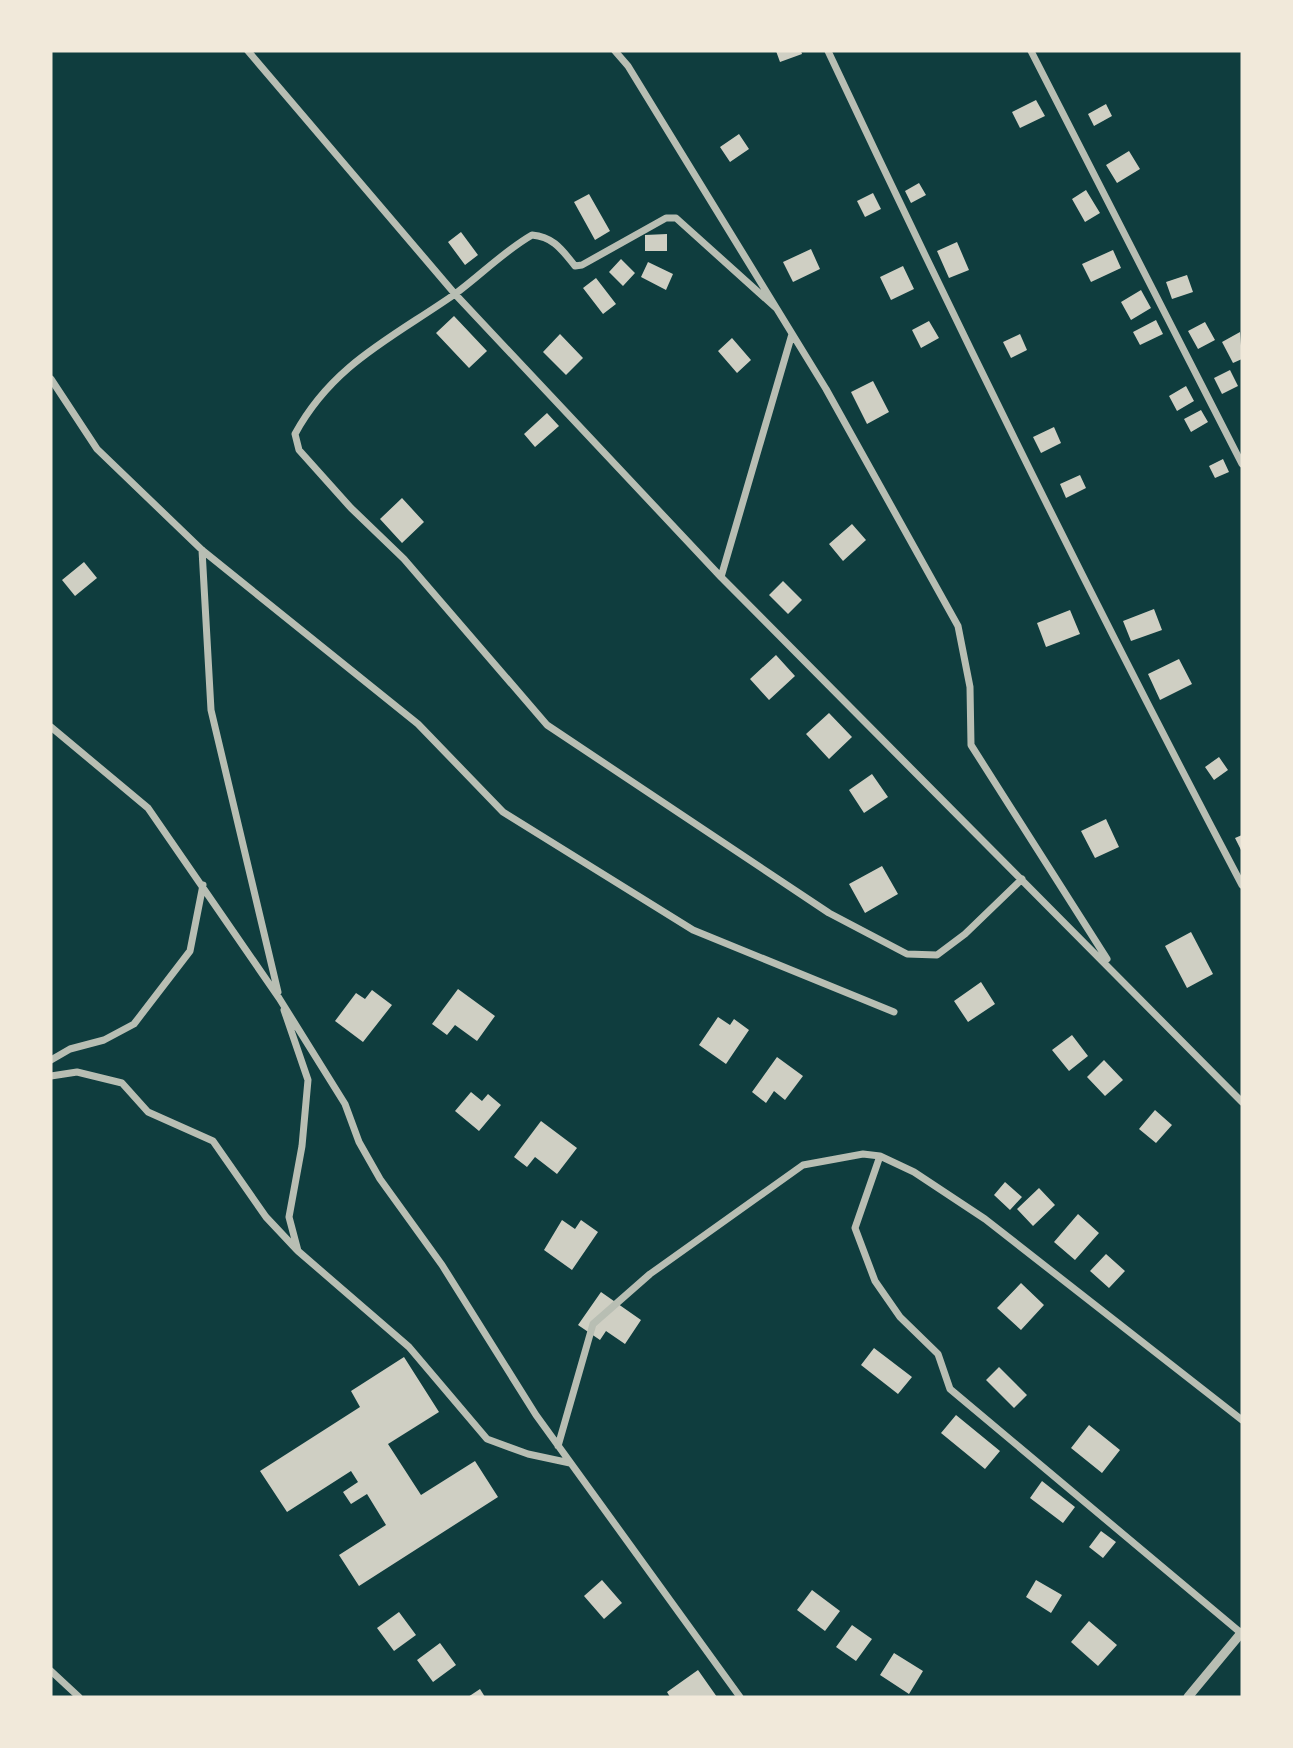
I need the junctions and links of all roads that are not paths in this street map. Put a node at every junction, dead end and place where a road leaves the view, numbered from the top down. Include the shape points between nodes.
1 (248, 51) edge
2 (615, 51) edge
3 (828, 51) edge
4 (1031, 51) edge
5 (455, 294) junction
6 (776, 308) junction
7 (792, 334) junction
8 (51, 379) edge
9 (1242, 464) edge
10 (202, 550) junction
11 (720, 577) junction
12 (51, 727) edge
13 (1022, 879) junction
14 (203, 884) junction
15 (1242, 885) edge
16 (1114, 972) junction
17 (279, 998) junction
18 (894, 1012) dead end
19 (51, 1060) edge
20 (51, 1076) edge
21 (1242, 1102) edge
22 (880, 1156) junction
23 (298, 1251) junction
24 (1242, 1420) edge
25 (558, 1446) junction
26 (570, 1462) junction
27 (1241, 1632) edge
28 (51, 1671) edge
29 (79, 1697) edge
30 (740, 1697) edge
31 (1188, 1697) edge

1 - 5 street
2 - 6 street
3 - 15 street via 966,344
4 - 9 street
5 - 6 street via 532,235 557,244 575,266 666,218 676,218
5 - 11 street
5 - 13 street via 346,368 318,397 295,434 299,450 404,559 547,724 829,913 907,954 937,955
6 - 7 street
7 - 11 street
7 - 16 street via 958,626 970,687 971,744
8 - 10 street via 97,449
10 - 17 street via 211,710
10 - 18 street via 418,724 503,812 693,930
11 - 13 street
12 - 14 street via 148,808
13 - 16 street
14 - 17 street
14 - 19 street via 190,951 134,1024
16 - 21 street
17 - 23 street via 307,1080 302,1146 289,1217
17 - 25 street via 345,1104 380,1179 442,1265
20 - 23 street via 77,1072 122,1083 148,1112 213,1141 266,1217
22 - 24 street via 914,1172 985,1219
22 - 25 street via 863,1154 803,1165 650,1274 593,1324
22 - 27 street via 855,1228 875,1281 900,1317 939,1354 950,1389
23 - 26 street via 409,1347 487,1439 528,1454
25 - 26 street
26 - 30 street
27 - 31 street
28 - 29 street

